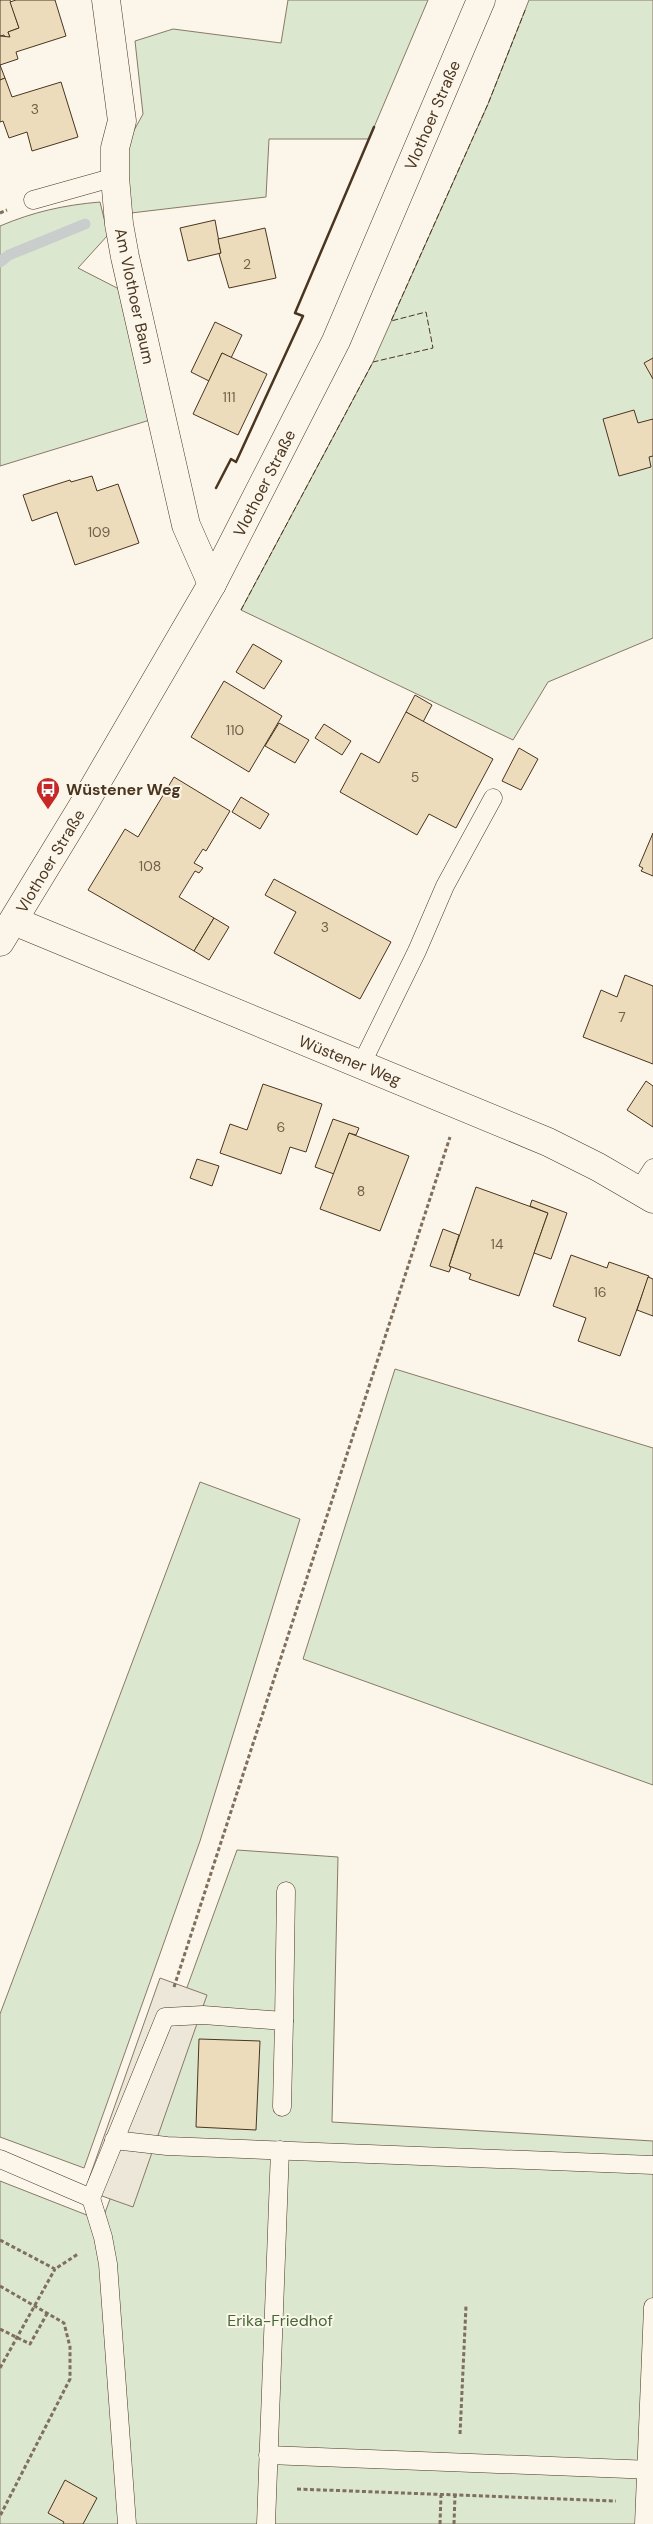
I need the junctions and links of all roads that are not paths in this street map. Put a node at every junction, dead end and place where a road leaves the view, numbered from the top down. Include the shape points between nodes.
1 (106, 0) edge
2 (481, 0) edge
3 (115, 177) junction
4 (33, 200) dead end
5 (212, 584) junction
6 (493, 798) dead end
7 (7, 932) edge
8 (361, 1065) junction
9 (653, 1168) edge
10 (646, 1195) edge
11 (286, 1891) dead end
12 (284, 2021) junction
13 (282, 2108) dead end
14 (114, 2140) junction
15 (280, 2150) junction
16 (0, 2160) edge
17 (653, 2165) edge
18 (91, 2198) junction
19 (653, 2307) edge
20 (268, 2455) junction
21 (649, 2470) edge
22 (127, 2524) edge
23 (266, 2524) edge
24 (644, 2524) edge

1 - 3 street, Am Vlothoer Baum via 122,121 115,148
2 - 5 street, Vlothoer Straße via 336,341
3 - 4 lane
3 - 5 street, Am Vlothoer Baum via 125,257 186,525
5 - 7 street, Vlothoer Straße
6 - 8 lane via 444,886 417,951
7 - 8 street, Wüstener Weg
8 - 10 street, Wüstener Weg via 548,1142 598,1166
9 - 10 lane
11 - 12 lane
12 - 13 lane
12 - 14 lane via 203,2015 165,2017
14 - 15 lane via 167,2146
14 - 18 lane
15 - 17 lane
15 - 20 lane
16 - 18 lane
18 - 22 lane via 108,2264
19 - 21 lane
20 - 21 lane
20 - 23 lane
21 - 24 lane

